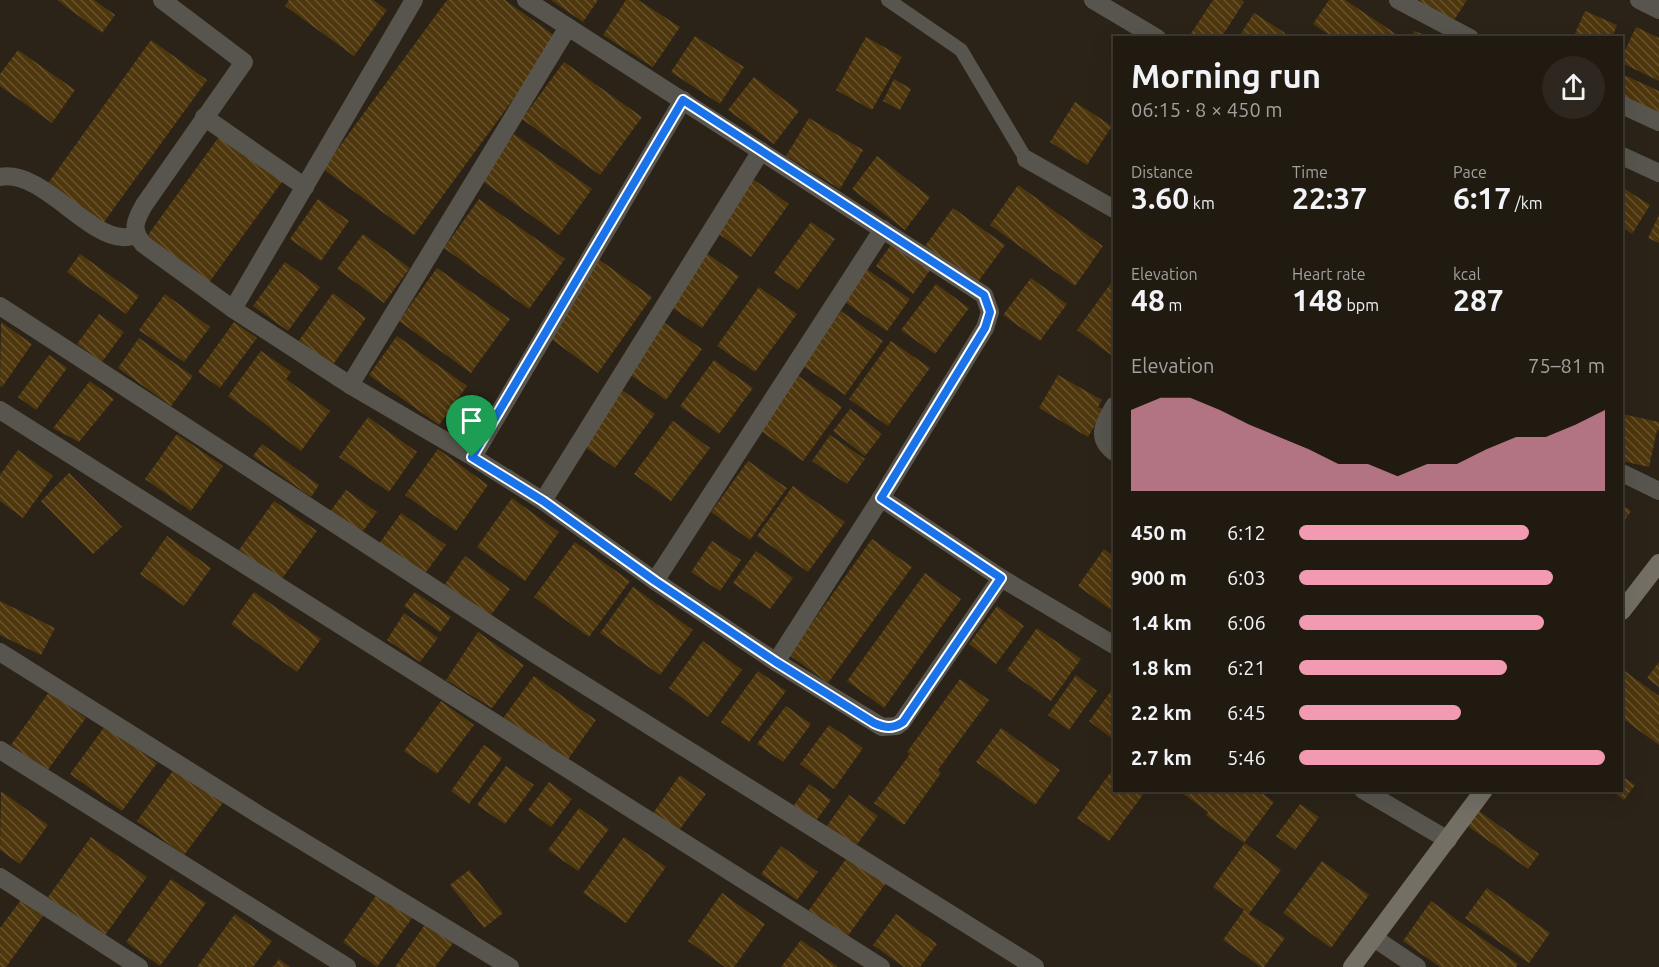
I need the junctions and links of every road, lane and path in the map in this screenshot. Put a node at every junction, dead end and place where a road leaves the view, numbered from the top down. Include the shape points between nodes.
1 (162, 0) edge
2 (414, 0) edge
3 (526, 0) edge
4 (888, 0) edge
5 (1094, 0) edge
6 (1398, 0) edge
7 (1639, 0) edge
8 (1659, 10) edge
9 (568, 27) junction
10 (1154, 36) edge
11 (1466, 36) edge
12 (683, 100) junction
13 (1623, 105) edge
14 (204, 117) junction
15 (1659, 122) edge
16 (761, 151) junction
17 (1623, 156) edge
18 (1026, 159) joint
19 (1659, 173) edge
20 (0, 177) edge
21 (304, 187) junction
22 (1113, 208) edge
23 (882, 229) junction
24 (136, 235) junction
25 (0, 306) edge
26 (233, 309) junction
27 (350, 385) junction
28 (1113, 408) edge
29 (0, 410) edge
30 (1113, 451) edge
31 (472, 457) junction
32 (1623, 473) edge
33 (1659, 491) edge
34 (881, 498) junction
35 (543, 501) junction
36 (1659, 563) edge
37 (1001, 578) junction
38 (655, 581) junction
39 (1623, 610) edge
40 (1113, 644) edge
41 (0, 652) edge
42 (776, 662) junction
43 (0, 750) edge
44 (1366, 792) edge
45 (1483, 792) edge
46 (1448, 840) junction
47 (0, 876) edge
48 (1374, 938) junction
49 (139, 967) edge
50 (347, 967) edge
51 (510, 967) edge
52 (881, 967) edge
53 (1035, 967) edge
54 (1352, 967) edge
55 (1417, 967) edge

1 - 14 street via 244,62
2 - 21 street
3 - 9 street
4 - 18 lane via 961,50
5 - 10 street
6 - 11 street
7 - 8 street
9 - 12 street
9 - 27 street
12 - 16 street
12 - 31 street
13 - 15 street
14 - 21 street
14 - 24 street via 139,214
16 - 23 street
16 - 35 street
17 - 19 street
18 - 22 street
20 - 24 street via 30,182 101,230 121,237
21 - 26 street
23 - 34 street via 984,295 990,312 985,328
23 - 38 street
24 - 26 street
25 - 53 street via 538,656
26 - 27 street
27 - 31 street
28 - 30 street via 1103,436
29 - 52 street
31 - 35 street
32 - 33 street
34 - 37 street
34 - 42 street
35 - 38 street
36 - 39 main road
37 - 40 street
37 - 42 street via 897,726 889,728 874,723
38 - 42 street
41 - 51 street
43 - 50 street
44 - 46 street
45 - 46 main road
46 - 48 main road
47 - 49 street
48 - 54 main road
48 - 55 street

